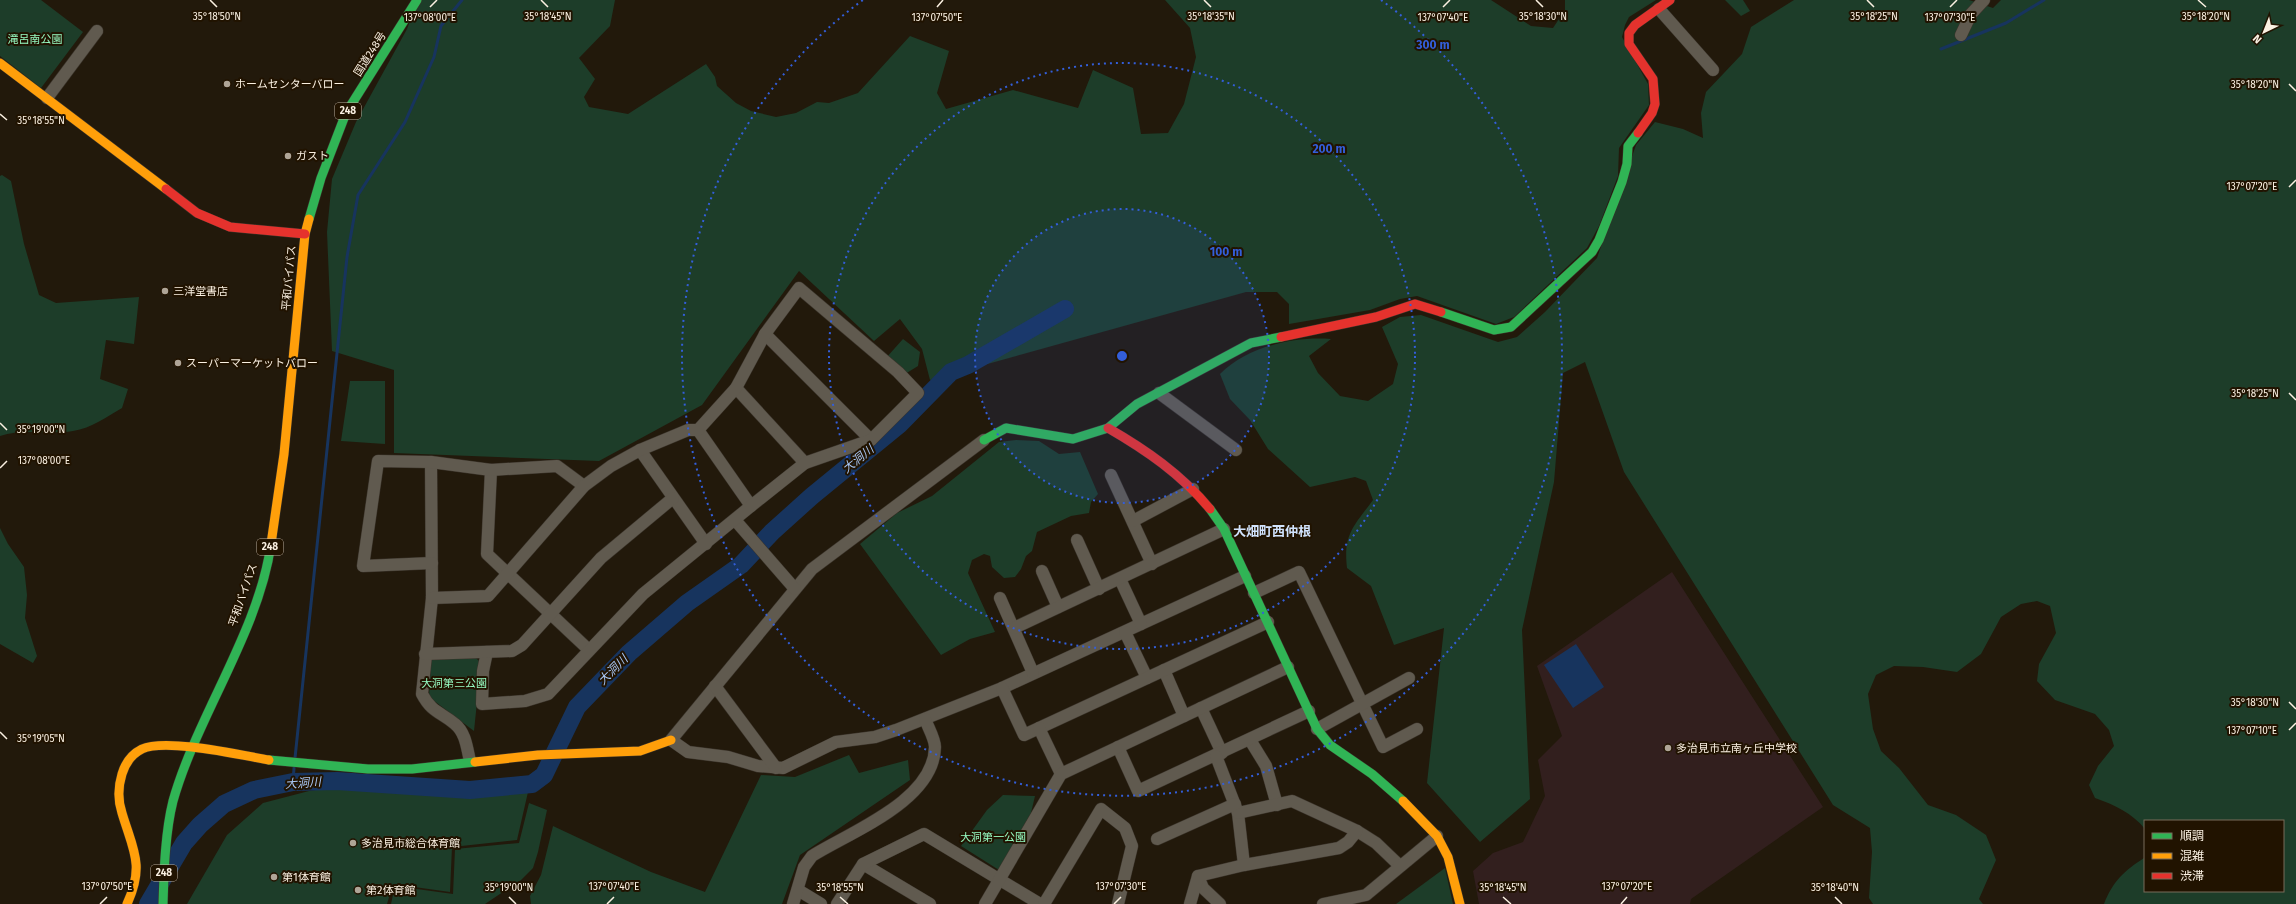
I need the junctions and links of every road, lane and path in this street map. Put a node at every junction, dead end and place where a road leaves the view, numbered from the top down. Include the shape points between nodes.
1 (417, 0) edge
2 (1670, 0) edge
3 (1984, 0) edge
4 (1659, 9) junction
5 (97, 31) dead end
6 (1961, 35) dead end
7 (0, 63) edge
8 (1713, 70) dead end
9 (47, 98) junction
10 (305, 234) junction
11 (765, 334) junction
12 (736, 388) junction
13 (1158, 393) junction
14 (1108, 428) junction
15 (698, 430) junction
16 (871, 440) junction
17 (984, 440) joint
18 (640, 450) junction
19 (1236, 450) dead end
20 (431, 462) junction
21 (805, 463) junction
22 (490, 470) junction
23 (1111, 475) dead end
24 (584, 486) junction
25 (1193, 489) junction
26 (673, 498) junction
27 (750, 506) junction
28 (735, 520) junction
29 (1132, 521) junction
30 (1224, 529) junction
31 (1077, 540) dead end
32 (706, 544) junction
33 (432, 563) junction
34 (1152, 564) junction
35 (1042, 570) dead end
36 (508, 575) junction
37 (1245, 576) junction
38 (1120, 579) junction
39 (795, 589) junction
40 (1098, 589) junction
41 (1254, 593) junction
42 (432, 598) junction
43 (1000, 598) dead end
44 (1058, 607) junction
45 (550, 613) junction
46 (1268, 622) junction
47 (1142, 624) junction
48 (1014, 628) junction
49 (1125, 632) junction
50 (589, 650) junction
51 (487, 652) junction
52 (425, 654) junction
53 (1288, 667) junction
54 (1164, 670) junction
55 (1033, 673) junction
56 (1147, 678) junction
57 (1409, 678) dead end
58 (716, 686) junction
59 (1002, 688) junction
60 (1362, 704) junction
61 (1201, 708) junction
62 (1309, 711) junction
63 (1184, 716) junction
64 (925, 719) junction
65 (1039, 728) junction
66 (1317, 729) junction
67 (1417, 729) dead end
68 (671, 740) junction
69 (1250, 740) junction
70 (1118, 747) junction
71 (193, 748) junction
72 (1219, 754) junction
73 (470, 761) junction
74 (776, 768) junction
75 (1061, 774) junction
76 (1277, 805) junction
77 (1236, 809) junction
78 (1356, 831) junction
79 (1437, 836) junction
80 (1156, 839) dead end
81 (863, 864) junction
82 (1244, 865) junction
83 (1400, 866) junction
84 (1198, 876) junction
85 (1000, 879) junction
86 (798, 890) junction
87 (127, 904) edge
88 (163, 904) edge
89 (793, 904) edge
90 (821, 904) edge
91 (837, 904) edge
92 (930, 904) edge
93 (985, 904) edge
94 (1040, 904) edge
95 (1044, 904) edge
96 (1118, 904) edge
97 (1190, 904) edge
98 (1220, 904) edge
99 (1323, 904) edge
100 (1460, 904) edge

1 - 10 main road, 国道248号 / 248 via 346,114 321,178
2 - 4 main road
3 - 6 street via 1971,14
4 - 8 street
4 - 13 main road via 1629,32 1629,44 1653,78 1654,104 1652,113 1628,146 1622,182 1599,240 1580,264 1510,327 1494,330 1415,304 1409,305 1376,316 1251,343
5 - 9 street
7 - 9 main road
9 - 10 main road via 197,214 230,228
10 - 71 main road, 平和バイパス / 248 via 284,454 269,559 251,614
11 - 12 street
11 - 16 street
11 - 16 street via 799,288 898,372 918,393
12 - 15 street
12 - 21 street
13 - 14 main road via 1137,404
13 - 19 street
14 - 17 main road via 1073,439 1006,428
14 - 25 main road via 1158,458
15 - 18 street via 688,430
15 - 27 street
16 - 21 street
17 - 39 street via 812,569
18 - 24 street via 611,466
18 - 26 street
20 - 22 street
20 - 33 street
20 - 33 street via 378,461 363,566
21 - 27 street
22 - 24 street via 558,466
22 - 36 street via 487,554
23 - 29 street
24 - 36 street
25 - 29 street
25 - 30 main road via 1210,506
26 - 32 street
26 - 45 street via 601,558
27 - 28 street
28 - 32 street
28 - 39 street
29 - 34 street
30 - 34 street
30 - 37 main road
31 - 40 street
32 - 50 street via 643,594
33 - 42 street
34 - 38 street
35 - 44 street
36 - 42 street via 488,596
36 - 45 street
37 - 41 main road
37 - 47 street
38 - 40 street
38 - 47 street
39 - 58 street
40 - 44 street
41 - 46 main road
41 - 60 street via 1299,572
42 - 52 street
43 - 48 street
44 - 48 street
45 - 50 street
45 - 51 street via 522,645 512,651
46 - 53 main road
46 - 54 street
47 - 49 street
48 - 55 street
49 - 55 street
49 - 56 street
50 - 51 street via 548,694 525,701 482,704 483,671
51 - 52 street
52 - 73 street via 422,694 428,706 456,725 465,739
53 - 61 street
53 - 62 main road
54 - 56 street
54 - 63 street
55 - 59 street
56 - 65 street
57 - 60 street
58 - 68 street
58 - 74 street
59 - 64 street
59 - 65 street via 1024,735
60 - 66 street
60 - 67 street via 1383,747
61 - 63 street
61 - 72 street
62 - 66 main road
62 - 69 street
63 - 70 street
64 - 74 street via 875,737 836,742 783,768
64 - 86 street via 935,747 927,776 886,814 812,856 804,867
65 - 75 street
66 - 79 main road via 1330,745 1372,774 1405,802
68 - 73 main road via 640,751
68 - 74 street via 688,752 728,756 758,766
69 - 72 street
69 - 76 street via 1266,766
70 - 72 street via 1138,792
70 - 75 street
71 - 73 main road via 272,760 368,768 412,768
71 - 87 main road via 154,746 140,750 124,767 120,778 119,802 136,851 136,869
71 - 88 main road, 平和バイパス / 248 via 173,802
72 - 77 street
75 - 85 street
76 - 77 street
76 - 78 street via 1292,801
77 - 80 street
77 - 82 street
78 - 82 street via 1348,842 1339,848
78 - 83 street via 1376,843
79 - 83 street
79 - 100 main road via 1448,857
81 - 85 street via 924,834
81 - 91 street
81 - 92 street
82 - 84 street
83 - 99 street via 1366,895
84 - 97 street
84 - 98 street via 1203,888
85 - 93 street
85 - 94 street
86 - 89 street
86 - 90 street
95 - 96 street via 1101,809 1125,828 1132,846

